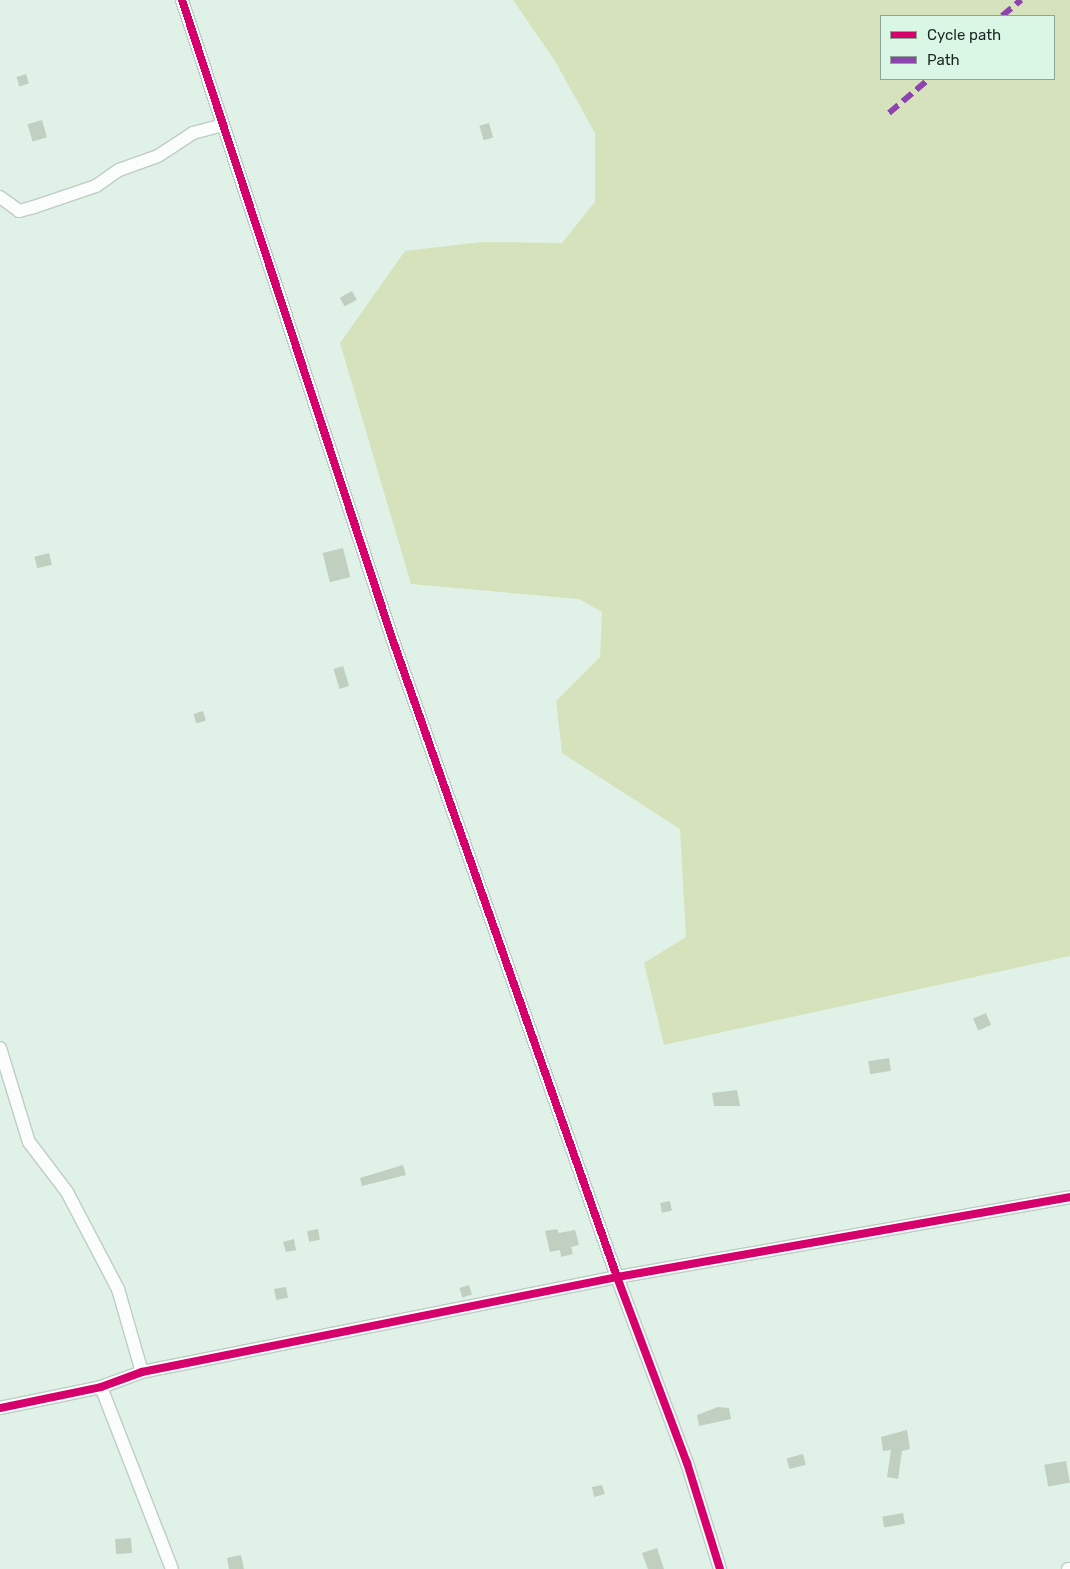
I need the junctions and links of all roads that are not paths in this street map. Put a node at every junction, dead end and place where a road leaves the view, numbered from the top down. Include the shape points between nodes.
1 (182, 0) edge
2 (223, 125) junction
3 (0, 197) edge
4 (0, 1048) edge
5 (1070, 1197) edge
6 (616, 1277) junction
7 (142, 1372) junction
8 (101, 1387) junction
9 (0, 1408) edge
10 (172, 1569) edge
11 (720, 1569) edge

1 - 2 street
2 - 3 street via 193,133 158,156 119,170 96,186 34,207 19,211
2 - 6 street via 392,638
4 - 7 street via 29,1142 66,1192 118,1289
5 - 6 street
6 - 7 street
6 - 11 street via 688,1463
7 - 8 street
8 - 9 street
8 - 10 street

